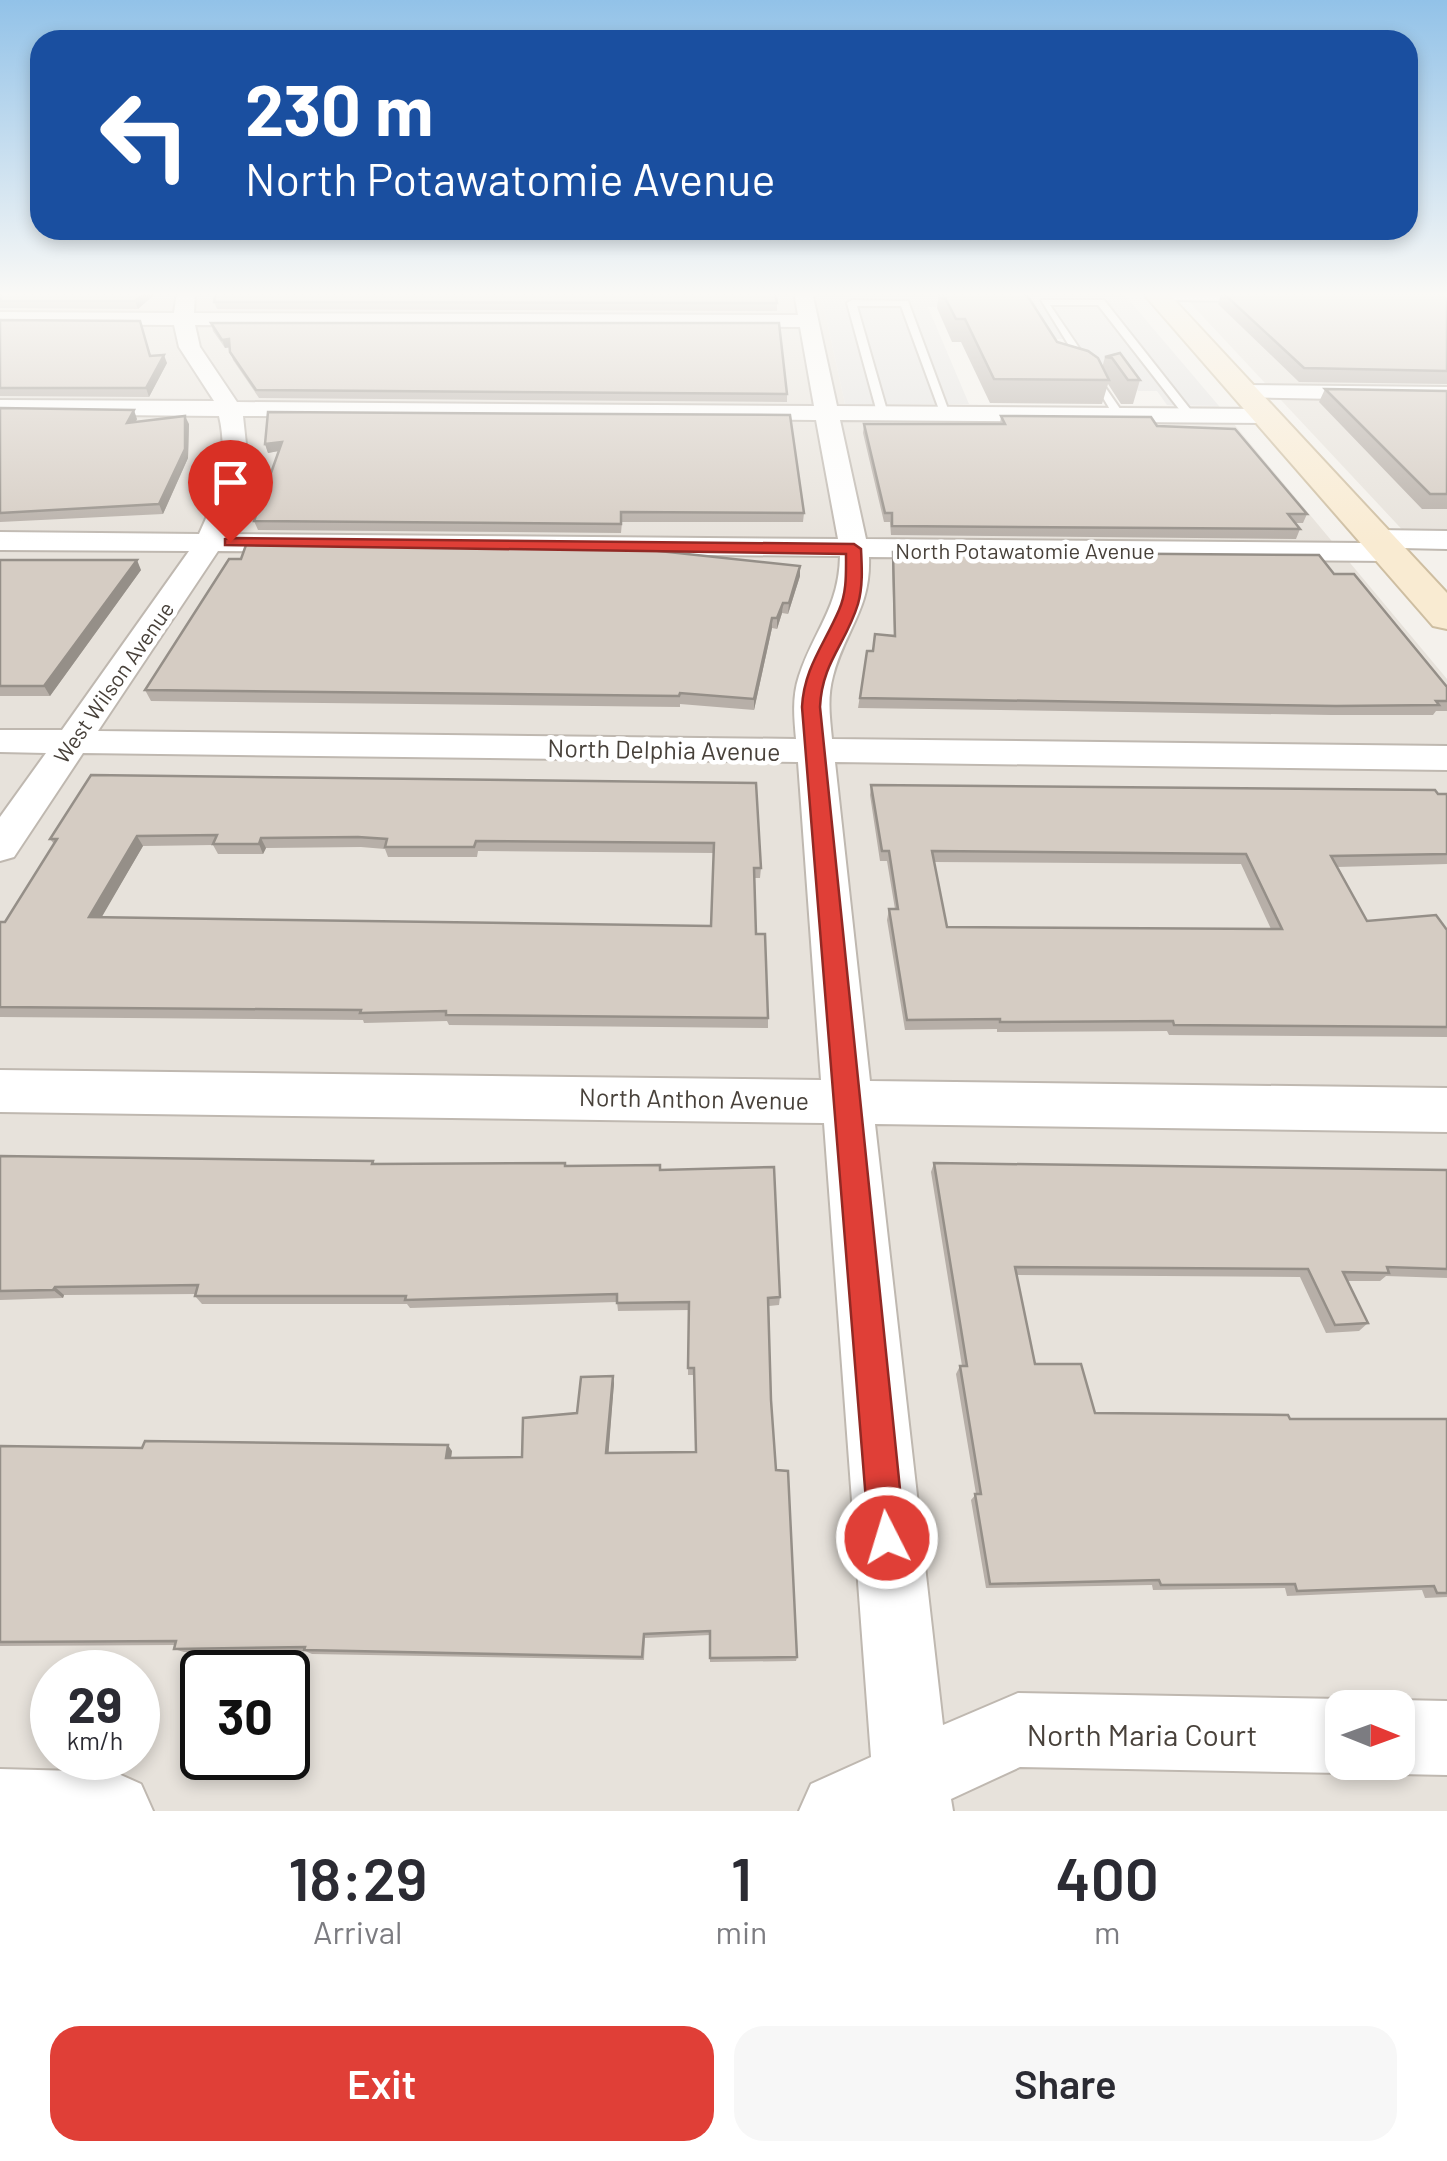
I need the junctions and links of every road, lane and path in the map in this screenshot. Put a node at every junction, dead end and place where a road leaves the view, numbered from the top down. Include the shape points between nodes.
1 (207, 377) edge
2 (819, 377) edge
3 (872, 377) edge
4 (932, 377) edge
5 (1092, 377) edge
6 (1159, 377) edge
7 (1231, 377) edge
8 (1447, 394) edge
9 (1256, 404) junction
10 (0, 407) edge
11 (230, 410) junction
12 (827, 414) junction
13 (882, 414) junction
14 (947, 415) junction
15 (1119, 416) junction
16 (1190, 416) junction
17 (0, 540) edge
18 (1447, 540) edge
19 (210, 542) junction
20 (1383, 546) junction
21 (854, 549) junction
22 (1447, 617) edge
23 (0, 741) edge
24 (71, 742) junction
25 (816, 751) junction
26 (1447, 758) edge
27 (0, 847) edge
28 (0, 1091) edge
29 (848, 1099) junction
30 (1447, 1110) edge
31 (1325, 1736) edge
32 (1415, 1737) edge
33 (1447, 1738) edge
34 (912, 1796) edge
35 (0, 1808) edge
36 (114, 1811) edge
37 (838, 1811) edge

1 - 11 street, West Wilson Avenue
2 - 12 street
3 - 13 lane
4 - 14 lane
5 - 15 lane
6 - 16 lane
7 - 9 main road
8 - 9 street
9 - 16 street
9 - 20 main road
10 - 11 street
11 - 12 street
11 - 19 street, West Wilson Avenue via 234,472
12 - 13 street
12 - 21 street
13 - 14 street
14 - 15 street
15 - 16 street
17 - 19 street, North Potawatomie Avenue
18 - 20 street, North Potawatomie Avenue
19 - 21 street, North Potawatomie Avenue
19 - 24 street, West Wilson Avenue
20 - 21 street, North Potawatomie Avenue
20 - 22 main road
21 - 25 street via 849,608 812,681
23 - 24 street, North Delphia Avenue
24 - 25 street, North Delphia Avenue
24 - 27 street, West Wilson Avenue
25 - 26 street, North Delphia Avenue
25 - 29 street
28 - 29 street, North Anthon Avenue
29 - 30 street, North Anthon Avenue
29 - 34 street
31 - 34 street, North Maria Court via 1018,1730
32 - 33 street
34 - 37 street, North Maria Court
35 - 36 street

